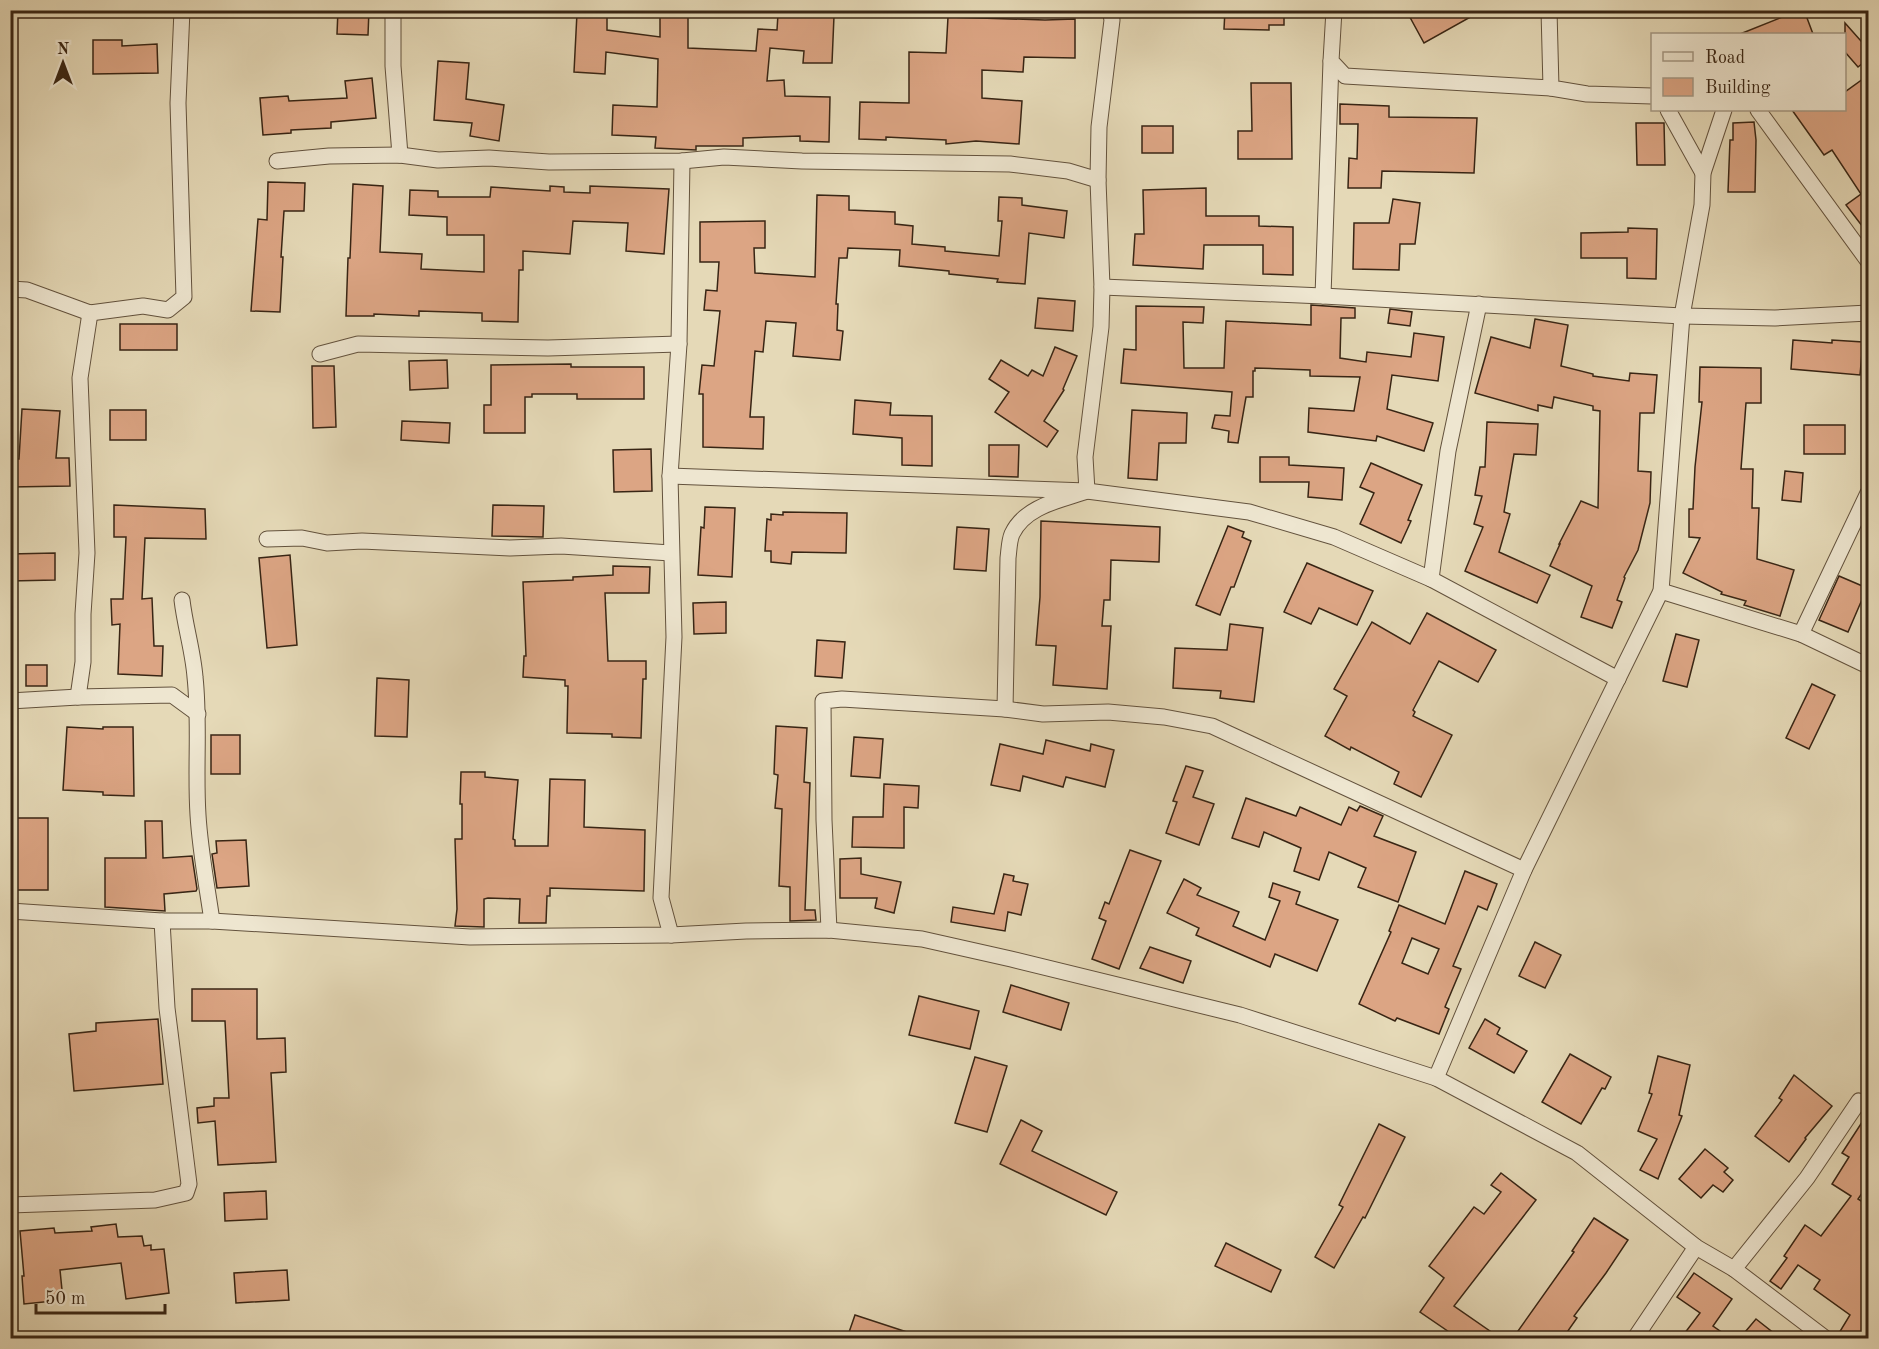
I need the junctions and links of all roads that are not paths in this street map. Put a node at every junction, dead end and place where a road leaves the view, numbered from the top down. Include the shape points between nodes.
1 (182, 10) edge
2 (393, 10) edge
3 (1110, 10) edge
4 (1334, 10) edge
5 (1549, 10) edge
6 (1331, 61) junction
7 (1551, 88) junction
8 (1651, 96) edge
9 (1669, 111) edge
10 (1724, 111) edge
11 (1759, 111) edge
12 (400, 155) junction
13 (277, 161) dead end
14 (682, 161) junction
15 (1702, 173) junction
16 (1098, 180) junction
17 (1869, 261) edge
18 (1102, 287) junction
19 (10, 289) edge
20 (1323, 296) junction
21 (1479, 304) junction
22 (90, 313) junction
23 (1869, 314) edge
24 (1682, 316) junction
25 (679, 344) junction
26 (320, 354) dead end
27 (670, 476) junction
28 (1087, 491) junction
29 (1869, 493) edge
30 (267, 539) dead end
31 (671, 553) junction
32 (1431, 579) junction
33 (1661, 591) junction
34 (182, 600) dead end
35 (1801, 634) junction
36 (1869, 666) edge
37 (1618, 679) junction
38 (78, 697) junction
39 (10, 701) edge
40 (1005, 709) junction
41 (198, 714) junction
42 (1524, 870) junction
43 (10, 911) edge
44 (162, 921) junction
45 (212, 921) junction
46 (829, 930) junction
47 (671, 935) junction
48 (1436, 1078) junction
49 (1869, 1104) edge
50 (10, 1205) edge
51 (1696, 1247) junction
52 (1734, 1269) junction
53 (1635, 1338) edge
54 (1825, 1338) edge

1 - 22 street via 178,103 184,297 168,310 143,306
2 - 12 street
3 - 16 street
4 - 6 street
5 - 7 street
6 - 7 street via 1345,76
6 - 20 street
7 - 8 street via 1587,94
9 - 15 street
10 - 15 street
11 - 17 street
12 - 13 street
12 - 14 street via 438,160
14 - 16 street via 724,157 1010,164 1068,171
14 - 25 street
15 - 24 street via 1702,205
16 - 18 street
18 - 20 street
18 - 28 street via 1085,457
19 - 22 street via 27,290
20 - 21 street
21 - 24 street
21 - 32 street via 1448,451
22 - 38 street via 80,378 87,553
23 - 24 street
24 - 33 street
25 - 26 street via 548,348 357,344
25 - 27 street
27 - 28 street
27 - 31 street
28 - 32 street via 1249,512 1334,537
28 - 40 street via 1044,505 1023,519 1011,535
29 - 35 street
30 - 31 street via 510,548 561,546
31 - 47 street via 674,637 662,898
32 - 37 street
33 - 35 street
33 - 37 street
34 - 41 street via 193,650
35 - 36 street
37 - 42 street
38 - 39 street
38 - 41 street via 172,695
40 - 42 street via 1043,714 1119,713 1212,726
40 - 46 street via 823,701
41 - 45 street via 198,816
42 - 48 street
43 - 44 street
44 - 45 street
44 - 50 street via 189,1184 186,1193 155,1200
45 - 47 street via 470,937
46 - 47 street
46 - 48 street via 922,939 1011,959 1240,1015
48 - 51 street via 1577,1153
49 - 52 street via 1859,1101 1807,1178
51 - 52 street
51 - 53 street
52 - 54 street

